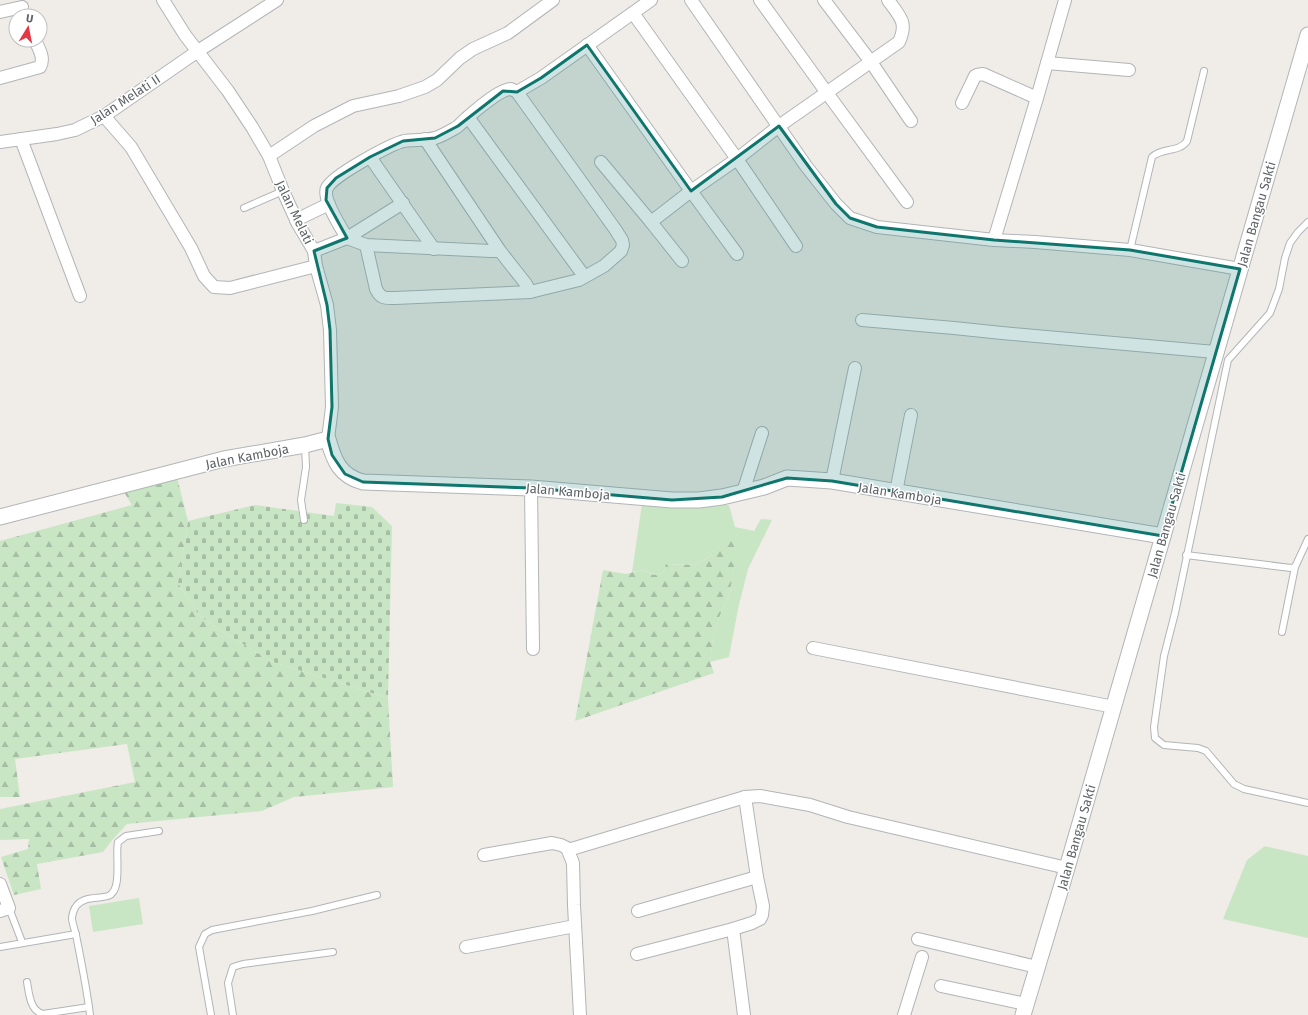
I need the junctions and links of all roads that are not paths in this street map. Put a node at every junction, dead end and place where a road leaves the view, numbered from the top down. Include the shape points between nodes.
1 (163, 0) edge
2 (277, 0) edge
3 (553, 0) edge
4 (651, 0) edge
5 (691, 0) edge
6 (760, 0) edge
7 (824, 0) edge
8 (888, 0) edge
9 (1065, 0) edge
10 (633, 13) junction
11 (1308, 35) edge
12 (587, 45) junction
13 (38, 48) edge
14 (198, 51) junction
15 (871, 62) junction
16 (1047, 63) junction
17 (1129, 70) dead end
18 (1204, 71) dead end
19 (0, 78) edge
20 (517, 92) junction
21 (827, 93) junction
22 (1037, 98) junction
23 (962, 103) dead end
24 (104, 116) junction
25 (468, 117) junction
26 (911, 121) dead end
27 (779, 126) junction
28 (21, 139) junction
29 (425, 139) junction
30 (0, 142) edge
31 (269, 156) junction
32 (370, 157) junction
33 (737, 159) junction
34 (601, 162) dead end
35 (283, 191) junction
36 (691, 191) junction
37 (907, 202) dead end
38 (403, 203) junction
39 (329, 204) junction
40 (244, 208) dead end
41 (296, 220) junction
42 (652, 222) junction
43 (1308, 222) edge
44 (347, 238) junction
45 (994, 240) junction
46 (366, 245) junction
47 (796, 246) dead end
48 (434, 249) junction
49 (1130, 250) junction
50 (314, 251) junction
51 (500, 251) junction
52 (737, 254) dead end
53 (682, 261) dead end
54 (316, 266) junction
55 (1240, 269) junction
56 (584, 276) junction
57 (530, 292) junction
58 (80, 296) dead end
59 (862, 320) dead end
60 (1216, 352) junction
61 (855, 368) dead end
62 (911, 415) dead end
63 (762, 433) dead end
64 (328, 439) junction
65 (306, 445) junction
66 (832, 481) junction
67 (531, 488) junction
68 (743, 492) junction
69 (896, 492) junction
70 (0, 517) edge
71 (304, 520) dead end
72 (1163, 536) junction
73 (1308, 539) edge
74 (1186, 555) junction
75 (1295, 567) junction
76 (1282, 632) dead end
77 (813, 648) dead end
78 (533, 649) dead end
79 (1114, 707) junction
80 (745, 797) junction
81 (1308, 804) edge
82 (159, 831) dead end
83 (568, 850) junction
84 (484, 855) dead end
85 (1067, 868) junction
86 (757, 877) junction
87 (0, 884) edge
88 (377, 895) dead end
89 (5, 910) edge
90 (638, 911) dead end
91 (575, 926) junction
92 (733, 929) junction
93 (76, 934) junction
94 (918, 939) dead end
95 (22, 942) junction
96 (0, 947) edge
97 (466, 947) dead end
98 (333, 952) dead end
99 (637, 954) dead end
100 (922, 956) dead end
101 (1037, 967) junction
102 (27, 982) dead end
103 (941, 986) dead end
104 (89, 1007) junction
105 (1024, 1010) edge
106 (90, 1015) edge
107 (211, 1015) edge
108 (233, 1015) edge
109 (580, 1015) edge
110 (744, 1015) edge
111 (904, 1015) edge

1 - 14 street, Jalan Melati
2 - 14 street, Jalan Melati II
3 - 31 street via 508,33 473,49 425,87 399,96 353,106 314,126
4 - 10 street
5 - 27 street
6 - 21 street
7 - 15 street
8 - 15 street via 903,21 904,32 899,42
9 - 16 street
10 - 12 street
10 - 33 street
11 - 55 street, Jalan Bangau Sakti
12 - 20 street
12 - 36 street
13 - 19 street via 42,56 40,67
14 - 24 street, Jalan Melati II
14 - 31 street, Jalan Melati via 228,91
15 - 21 street
15 - 26 street
16 - 17 street
16 - 22 street
18 - 49 lane via 1187,142 1181,148 1161,151 1152,157
20 - 25 street via 511,89 504,91
20 - 56 street via 622,240 621,251 604,266
21 - 27 street
21 - 37 street
22 - 23 street via 980,74 974,76
22 - 45 street
24 - 28 street, Jalan Melati II via 75,130
24 - 54 street via 132,147 191,248 204,276 214,287 230,288
25 - 29 street via 458,126 434,138
25 - 56 street
27 - 33 street
27 - 45 street via 806,166 850,218 877,227
28 - 30 street, Jalan Melati II
28 - 58 street
29 - 32 street via 403,142
29 - 51 street
31 - 35 street, Jalan Melati
32 - 38 street
32 - 39 street via 330,182 325,191
33 - 36 street
33 - 47 street
34 - 42 street
35 - 40 lane
35 - 41 street, Jalan Melati
36 - 42 street
36 - 52 street
38 - 44 street
38 - 48 street
39 - 41 street
39 - 44 street
41 - 50 street, Jalan Melati
42 - 53 street
43 - 74 lane via 1290,243 1279,289 1270,313 1228,360
44 - 46 street
44 - 50 street
45 - 49 street
46 - 48 street
46 - 57 street via 376,289 384,297
48 - 51 street
49 - 55 street
50 - 54 street, Jalan Melati
51 - 57 street
54 - 64 street, Jalan Melati via 328,305 330,330 332,407
55 - 60 street, Jalan Bangau Sakti
56 - 57 street via 579,280
59 - 60 street
60 - 72 street, Jalan Bangau Sakti
61 - 66 street
62 - 69 street
63 - 68 street
64 - 65 street, Jalan Kamboja
64 - 67 street, Jalan Kamboja via 332,455 345,474 353,480
65 - 70 street, Jalan Kamboja via 224,459
65 - 71 lane via 301,500
66 - 68 street, Jalan Kamboja via 788,478
66 - 69 street, Jalan Kamboja
67 - 68 street, Jalan Kamboja via 672,500 699,500
67 - 78 street
69 - 72 street, Jalan Kamboja
72 - 79 street, Jalan Bangau Sakti
73 - 75 lane
74 - 75 lane
74 - 81 lane via 1164,656 1154,727 1155,738 1164,745 1206,751 1234,784
75 - 76 lane
77 - 79 street
79 - 85 street, Jalan Bangau Sakti
80 - 83 street
80 - 85 street via 760,796 810,805 848,818
80 - 86 street
82 - 93 lane via 126,836 118,842 117,887 110,896 86,899 76,905 72,919
83 - 84 street via 552,843
83 - 91 street via 573,863
85 - 101 street, Jalan Bangau Sakti
86 - 90 street
86 - 92 street via 763,906 762,915 752,923
87 - 89 street
88 - 107 lane via 312,911 212,930 205,934 199,948
89 - 95 lane
91 - 97 street
91 - 109 street
92 - 99 street
92 - 110 street
93 - 95 lane
93 - 104 lane
94 - 101 street
95 - 96 lane
98 - 108 lane via 233,967 228,983
100 - 111 street
101 - 105 street, Jalan Bangau Sakti
102 - 104 lane via 33,1006 38,1013
103 - 105 street
104 - 106 lane

